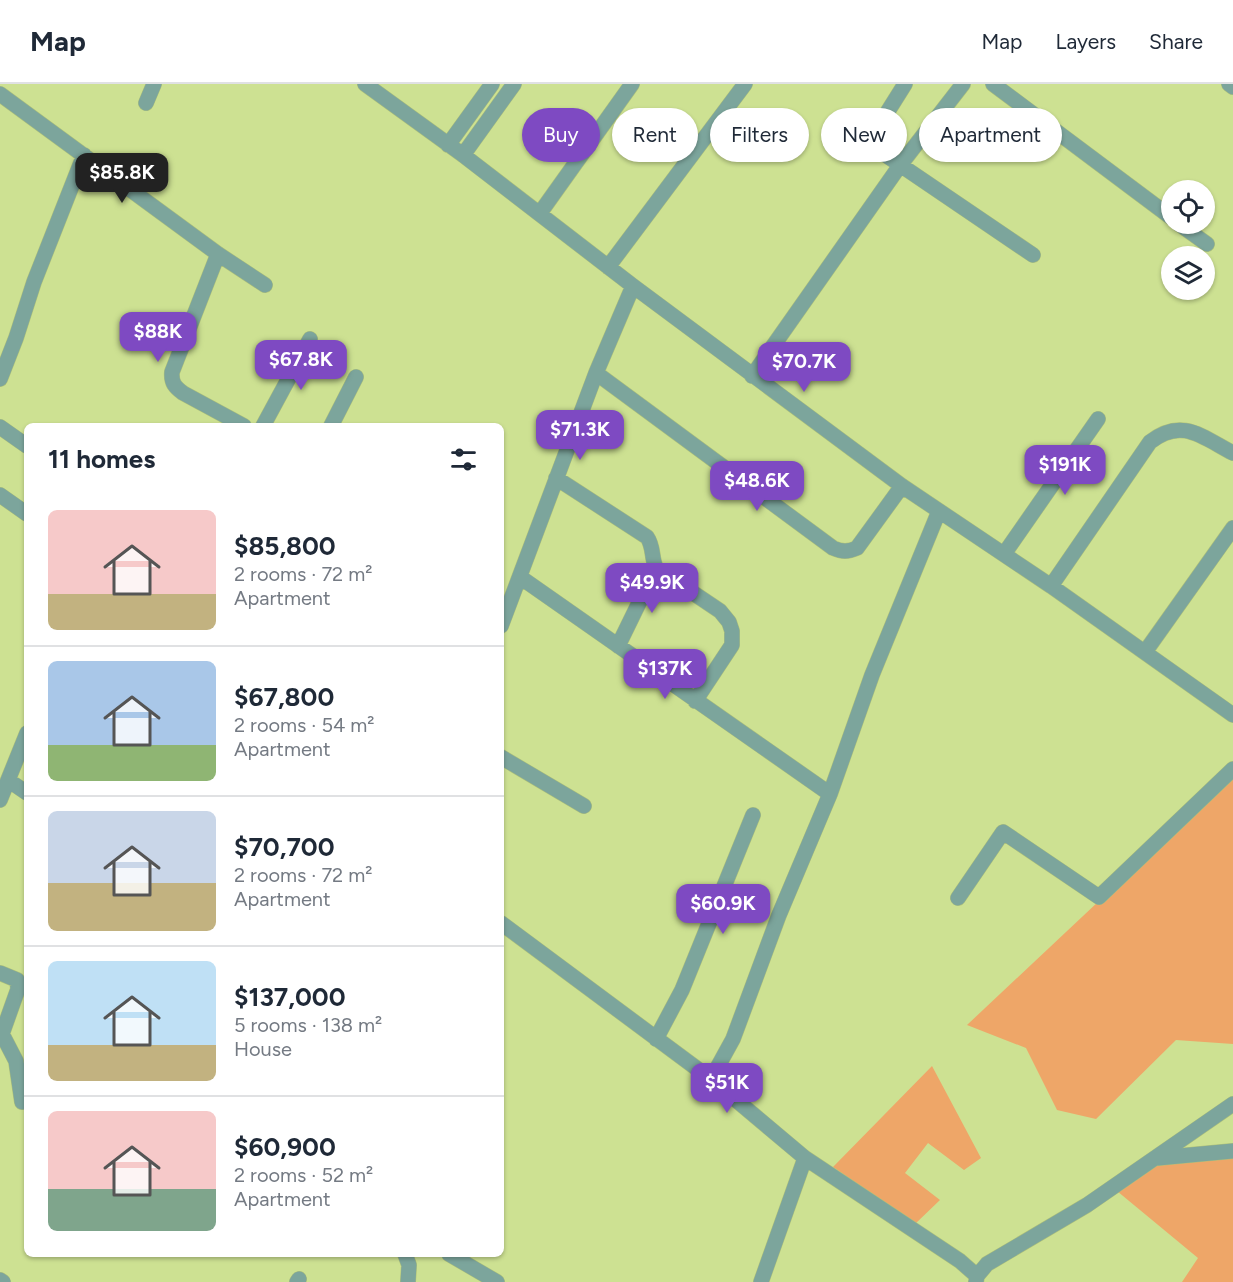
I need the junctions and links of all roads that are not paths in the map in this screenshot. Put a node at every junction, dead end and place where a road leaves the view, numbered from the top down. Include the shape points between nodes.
1 (154, 84) edge
2 (365, 84) edge
3 (492, 84) edge
4 (514, 84) edge
5 (632, 84) edge
6 (745, 84) edge
7 (905, 84) edge
8 (963, 84) edge
9 (993, 84) edge
10 (1228, 84) edge
11 (1233, 87) edge
12 (0, 94) edge
13 (146, 103) dead end
14 (448, 145) junction
15 (84, 155) junction
16 (463, 155) junction
17 (901, 164) junction
18 (1161, 210) edge
19 (540, 213) junction
20 (1193, 234) edge
21 (1207, 244) dead end
22 (218, 254) junction
23 (1033, 255) dead end
24 (608, 267) junction
25 (265, 285) dead end
26 (633, 286) junction
27 (310, 339) dead end
28 (596, 373) junction
29 (752, 376) junction
30 (356, 377) dead end
31 (0, 379) edge
32 (1098, 419) dead end
33 (233, 423) edge
34 (265, 423) edge
35 (333, 423) edge
36 (0, 427) edge
37 (24, 444) edge
38 (1233, 453) edge
39 (556, 478) junction
40 (902, 486) junction
41 (0, 495) edge
42 (939, 511) junction
43 (24, 512) edge
44 (1233, 528) edge
45 (1004, 554) junction
46 (656, 568) junction
47 (520, 577) junction
48 (1051, 586) junction
49 (504, 618) edge
50 (618, 646) junction
51 (1145, 652) junction
52 (695, 701) junction
53 (1233, 715) edge
54 (24, 739) edge
55 (504, 759) edge
56 (1233, 769) edge
57 (6, 773) edge
58 (24, 791) edge
59 (830, 794) junction
60 (0, 800) edge
61 (584, 806) dead end
62 (753, 815) dead end
63 (958, 898) dead end
64 (504, 925) edge
65 (0, 972) edge
66 (656, 1039) junction
67 (711, 1079) junction
68 (22, 1102) dead end
69 (1233, 1104) edge
70 (1233, 1151) edge
71 (805, 1158) junction
72 (1155, 1159) junction
73 (406, 1257) edge
74 (454, 1257) edge
75 (976, 1279) edge
76 (408, 1282) edge
77 (497, 1282) edge
78 (761, 1282) edge

1 - 13 street
2 - 14 street
3 - 14 street
4 - 16 street
5 - 19 street
6 - 24 street
7 - 17 street via 868,143
8 - 17 street
9 - 18 street
10 - 11 street
12 - 15 street
14 - 16 street
15 - 22 street
15 - 31 street
16 - 19 street
17 - 23 street
17 - 29 street
19 - 24 street
20 - 21 street
22 - 25 street
22 - 33 street via 171,380 183,393
24 - 26 street
26 - 28 street
26 - 29 street
27 - 34 street
28 - 39 street
28 - 40 street via 841,552 857,548
29 - 40 street
30 - 35 street
32 - 45 street
36 - 37 street
38 - 48 street via 1188,429 1161,433 1150,442
39 - 46 street via 646,537
39 - 47 street
40 - 42 street
41 - 43 street
42 - 45 street
42 - 59 street via 872,675
44 - 51 street
45 - 48 street
46 - 50 street
46 - 52 street via 720,611 732,631 732,645
47 - 49 street
47 - 50 street
48 - 51 street
50 - 52 street
51 - 53 street
52 - 59 street
54 - 57 street
55 - 61 street
56 - 63 street via 1099,897 1003,832
57 - 58 street
57 - 60 street
59 - 67 street via 733,1039
62 - 66 street via 682,990
64 - 66 street
65 - 68 street via 17,980 18,989 2,1034 16,1061
66 - 67 street
67 - 71 street
69 - 72 street
70 - 72 street
71 - 75 street via 960,1261
71 - 78 street
72 - 75 street via 987,1264
73 - 76 street
74 - 77 street

